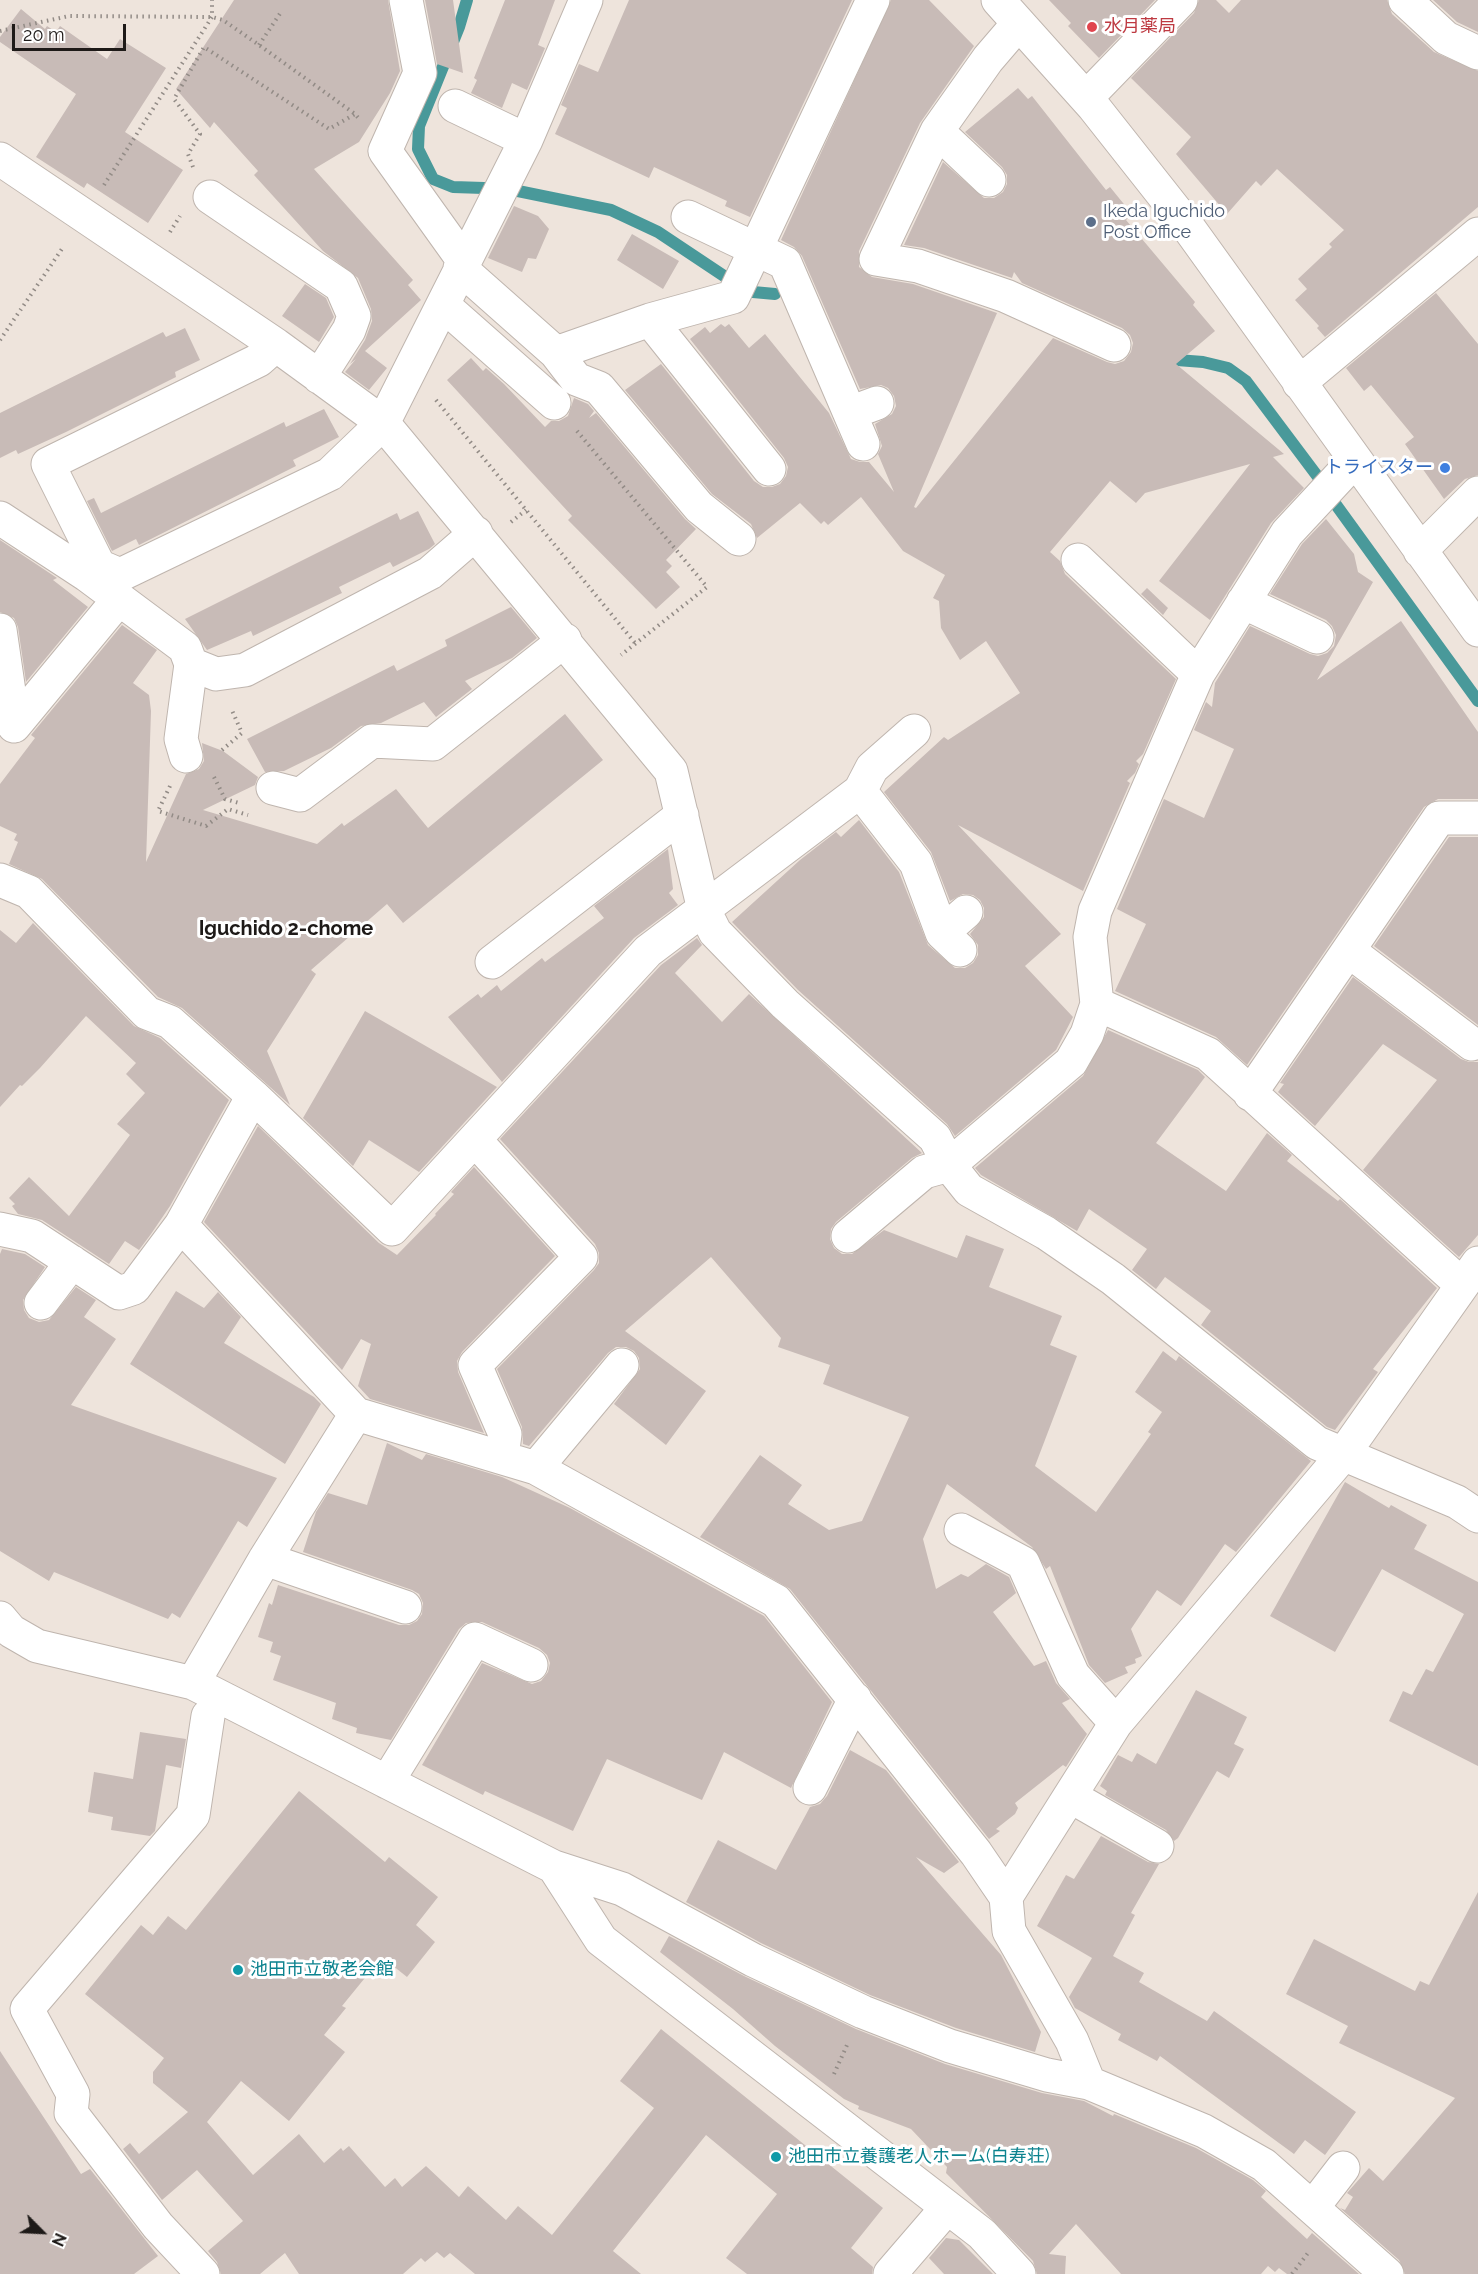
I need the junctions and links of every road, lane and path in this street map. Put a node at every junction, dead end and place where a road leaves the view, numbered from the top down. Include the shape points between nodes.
1 (212, 0) edge
2 (406, 0) edge
3 (586, 0) edge
4 (873, 0) edge
5 (1181, 0) edge
6 (1405, 0) edge
7 (280, 12) dead end
8 (1008, 12) edge
9 (212, 17) junction
10 (0, 31) edge
11 (259, 45) junction
12 (1478, 53) edge
13 (1086, 98) junction
14 (455, 106) dead end
15 (355, 114) junction
16 (937, 131) junction
17 (526, 140) junction
18 (385, 151) junction
19 (0, 159) edge
20 (989, 180) dead end
21 (204, 190) junction
22 (84, 216) junction
23 (688, 217) dead end
24 (1478, 234) edge
25 (756, 249) junction
26 (152, 261) junction
27 (462, 264) junction
28 (443, 305) junction
29 (650, 320) junction
30 (0, 340) edge
31 (276, 345) junction
32 (1114, 345) dead end
33 (556, 353) junction
34 (409, 375) junction
35 (319, 377) junction
36 (1299, 383) junction
37 (554, 403) joint
38 (383, 423) junction
39 (863, 444) dead end
40 (1355, 460) junction
41 (769, 469) dead end
42 (1478, 493) edge
43 (0, 518) edge
44 (476, 533) junction
45 (738, 539) dead end
46 (1420, 551) junction
47 (1078, 560) dead end
48 (93, 571) junction
49 (119, 599) junction
50 (1243, 602) junction
51 (0, 630) edge
52 (1478, 630) edge
53 (1317, 637) dead end
54 (565, 640) junction
55 (635, 643) junction
56 (203, 669) junction
57 (1198, 674) junction
58 (594, 676) junction
59 (914, 731) dead end
60 (219, 752) dead end
61 (198, 762) junction
62 (273, 788) joint
63 (860, 791) junction
64 (681, 815) junction
65 (1478, 818) edge
66 (259, 819) dead end
67 (0, 880) edge
68 (704, 910) junction
69 (956, 932) dead end
70 (1349, 951) junction
71 (492, 962) dead end
72 (1097, 1004) junction
73 (1472, 1044) dead end
74 (1250, 1094) junction
75 (253, 1096) junction
76 (476, 1141) junction
77 (949, 1165) junction
78 (181, 1225) junction
79 (0, 1229) edge
80 (848, 1236) dead end
81 (72, 1262) junction
82 (1470, 1274) edge
83 (40, 1303) dead end
84 (622, 1365) dead end
85 (356, 1414) junction
86 (1342, 1456) junction
87 (502, 1457) junction
88 (536, 1468) junction
89 (1478, 1516) edge
90 (961, 1530) dead end
91 (266, 1559) junction
92 (405, 1607) dead end
93 (0, 1618) edge
94 (531, 1665) dead end
95 (193, 1683) junction
96 (855, 1700) junction
97 (208, 1716) dead end
98 (1116, 1723) junction
99 (387, 1782) junction
100 (810, 1788) dead end
101 (1070, 1796) junction
102 (1157, 1846) dead end
103 (554, 1867) junction
104 (1006, 1897) junction
105 (863, 2012) junction
106 (1089, 2083) junction
107 (819, 2106) junction
108 (1343, 2168) dead end
109 (1313, 2207) junction
110 (946, 2209) junction
111 (203, 2274) edge
112 (890, 2274) edge
113 (1019, 2274) edge
114 (1387, 2274) edge

1 - 9 path
2 - 18 street via 420,73
3 - 17 street
4 - 25 street
5 - 13 street
6 - 12 street via 1446,38
7 - 11 path
8 - 13 street
8 - 16 street via 988,59
9 - 10 path via 69,16
9 - 11 path via 223,20
9 - 22 path
11 - 15 path
13 - 36 street via 1184,220
14 - 17 street
15 - 18 path
15 - 21 path via 329,129 204,47 174,99 200,134 188,154
16 - 20 street
16 - 32 street via 876,258 918,266 1006,296
17 - 27 street
18 - 27 street
19 - 22 street
21 - 26 path
21 - 35 street via 342,286 354,316 345,338
22 - 26 street
22 - 30 path
23 - 25 street
24 - 36 street
25 - 29 street via 733,297
25 - 39 street via 786,264 863,408
26 - 31 street
27 - 28 street
27 - 33 street
28 - 34 street
28 - 37 street
29 - 33 street
29 - 41 street
31 - 35 street
31 - 48 street via 259,360 48,464
33 - 45 street via 576,379 599,388 699,507
34 - 38 street
34 - 55 path via 421,383
35 - 38 street
36 - 40 street
37 - 55 path via 707,587
38 - 44 street
38 - 48 street via 330,474 120,575
40 - 46 street
40 - 50 street via 1287,533
42 - 46 street
43 - 48 street
44 - 54 street
44 - 56 street via 430,573 245,670
46 - 52 street
47 - 57 street
48 - 49 street
49 - 51 street via 14,726
49 - 56 street via 185,648
50 - 53 street
50 - 57 street
54 - 58 street
54 - 62 street via 433,744 372,741 300,795
55 - 58 path
56 - 60 path via 242,733
56 - 61 street via 181,739
57 - 72 street via 1095,911 1090,937
58 - 64 street via 671,771
59 - 63 street via 872,768
61 - 62 path via 225,799 240,803
61 - 66 path via 158,811 206,826 228,809
63 - 68 street
63 - 69 street via 916,863
64 - 68 street
64 - 71 street via 549,936
65 - 70 street via 1439,818
67 - 75 street via 28,892 147,1013 170,1022
68 - 76 street via 648,951
68 - 77 street via 716,932 785,1004 935,1138
70 - 73 street
70 - 74 street
72 - 74 street via 1208,1054
72 - 77 street via 1087,1034 1071,1062
74 - 82 street
75 - 76 street via 392,1229
75 - 78 street
76 - 87 street via 581,1257 475,1365 505,1434
77 - 80 street via 924,1172
77 - 86 street via 969,1190 1046,1233 1113,1279 1317,1443
78 - 81 street via 134,1288 119,1293
78 - 85 street
79 - 81 street via 32,1236
81 - 83 street
82 - 86 street
84 - 88 street
85 - 87 street
85 - 91 street
86 - 89 street via 1457,1502
86 - 98 street
87 - 88 street
88 - 96 street via 776,1601
90 - 98 street via 1023,1563 1073,1675
91 - 92 street
91 - 95 street
93 - 95 street via 11,1631 37,1646
94 - 99 street via 475,1639
95 - 99 street
96 - 100 street
96 - 104 street
97 - 111 street via 193,1815 27,2009 73,2094 71,2113 158,2226
98 - 101 street
99 - 103 street
101 - 102 street
101 - 104 street
103 - 105 street via 622,1889 753,1960
103 - 107 street via 601,1940
104 - 106 street via 1009,1931 1071,2041
105 - 106 street via 950,2046 1047,2075
105 - 107 path
106 - 109 street via 1204,2131 1264,2165
107 - 110 street
108 - 109 street
109 - 114 street
110 - 112 street
110 - 113 street via 982,2234

